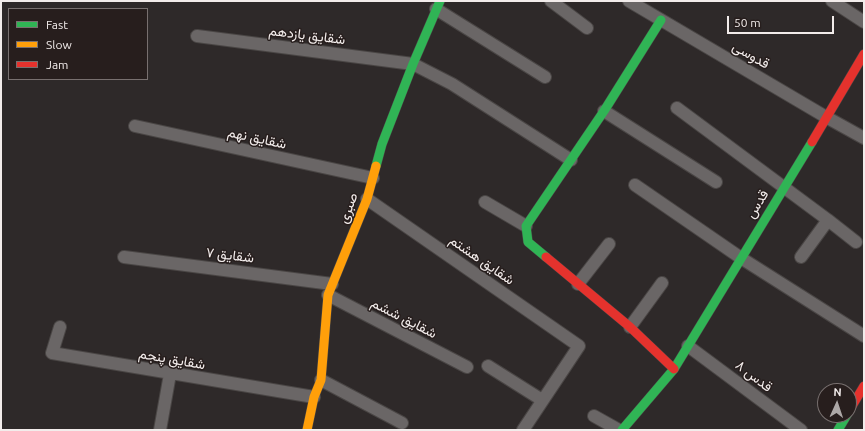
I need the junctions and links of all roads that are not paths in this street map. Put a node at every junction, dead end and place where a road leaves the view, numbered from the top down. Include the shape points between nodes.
1 (551, 1) edge
2 (629, 1) edge
3 (832, 1) edge
4 (438, 5) edge
5 (660, 20) junction
6 (864, 22) edge
7 (587, 28) dead end
8 (197, 36) dead end
9 (864, 54) edge
10 (412, 64) junction
11 (545, 77) dead end
12 (677, 108) dead end
13 (604, 111) junction
14 (826, 117) junction
15 (135, 126) dead end
16 (864, 138) edge
17 (571, 160) junction
18 (373, 178) junction
19 (716, 182) dead end
20 (635, 185) dead end
21 (785, 188) junction
22 (368, 199) junction
23 (485, 202) dead end
24 (828, 220) junction
25 (526, 226) junction
26 (856, 242) dead end
27 (609, 244) dead end
28 (124, 257) dead end
29 (801, 257) dead end
30 (741, 258) junction
31 (662, 283) dead end
32 (332, 284) junction
33 (578, 284) junction
34 (328, 295) junction
35 (60, 327) dead end
36 (630, 327) junction
37 (864, 336) edge
38 (688, 346) junction
39 (488, 366) dead end
40 (467, 367) dead end
41 (674, 369) junction
42 (170, 374) junction
43 (321, 380) junction
44 (864, 386) edge
45 (314, 398) junction
46 (857, 398) edge
47 (542, 400) junction
48 (594, 416) dead end
49 (402, 423) dead end
50 (160, 430) edge
51 (307, 430) edge
52 (523, 430) edge
53 (621, 430) edge
54 (801, 430) edge

1 - 7 street
2 - 5 street, قدوسی
3 - 6 street
4 - 10 street, صبری
4 - 11 street
5 - 13 street
5 - 14 street, قدوسی
8 - 10 street, شقایق یازدهم
9 - 14 street, قدس
10 - 17 street, شقایق یازدهم via 452,84
10 - 18 street, صبری via 382,144
12 - 21 street
13 - 17 street
13 - 19 street
14 - 16 street, قدوسی
14 - 21 street, قدس
15 - 18 street, شقایق نهم
17 - 25 street
18 - 22 street, صبری
20 - 30 street
21 - 24 street
21 - 30 street, قدس
22 - 32 street, صبری
22 - 47 street, شقایق هشتم via 579,346
23 - 25 street
24 - 26 street
24 - 29 street
25 - 33 street via 528,242
27 - 33 street
28 - 32 street, شقایق ۷
30 - 37 street
30 - 38 street, قدس
31 - 36 street
32 - 34 street, صبری
33 - 36 street
34 - 40 street, شقایق ششم
34 - 43 street, صبری
35 - 42 street, شقایق پنجم via 52,353
36 - 41 street
38 - 41 street, قدس
38 - 54 street, قدس ۸
39 - 47 street
41 - 53 street, قدس
42 - 45 street, شقایق پنجم
42 - 50 street
43 - 45 street, صبری
43 - 49 street
44 - 46 street
45 - 51 street, صبری
47 - 52 street
48 - 53 street

